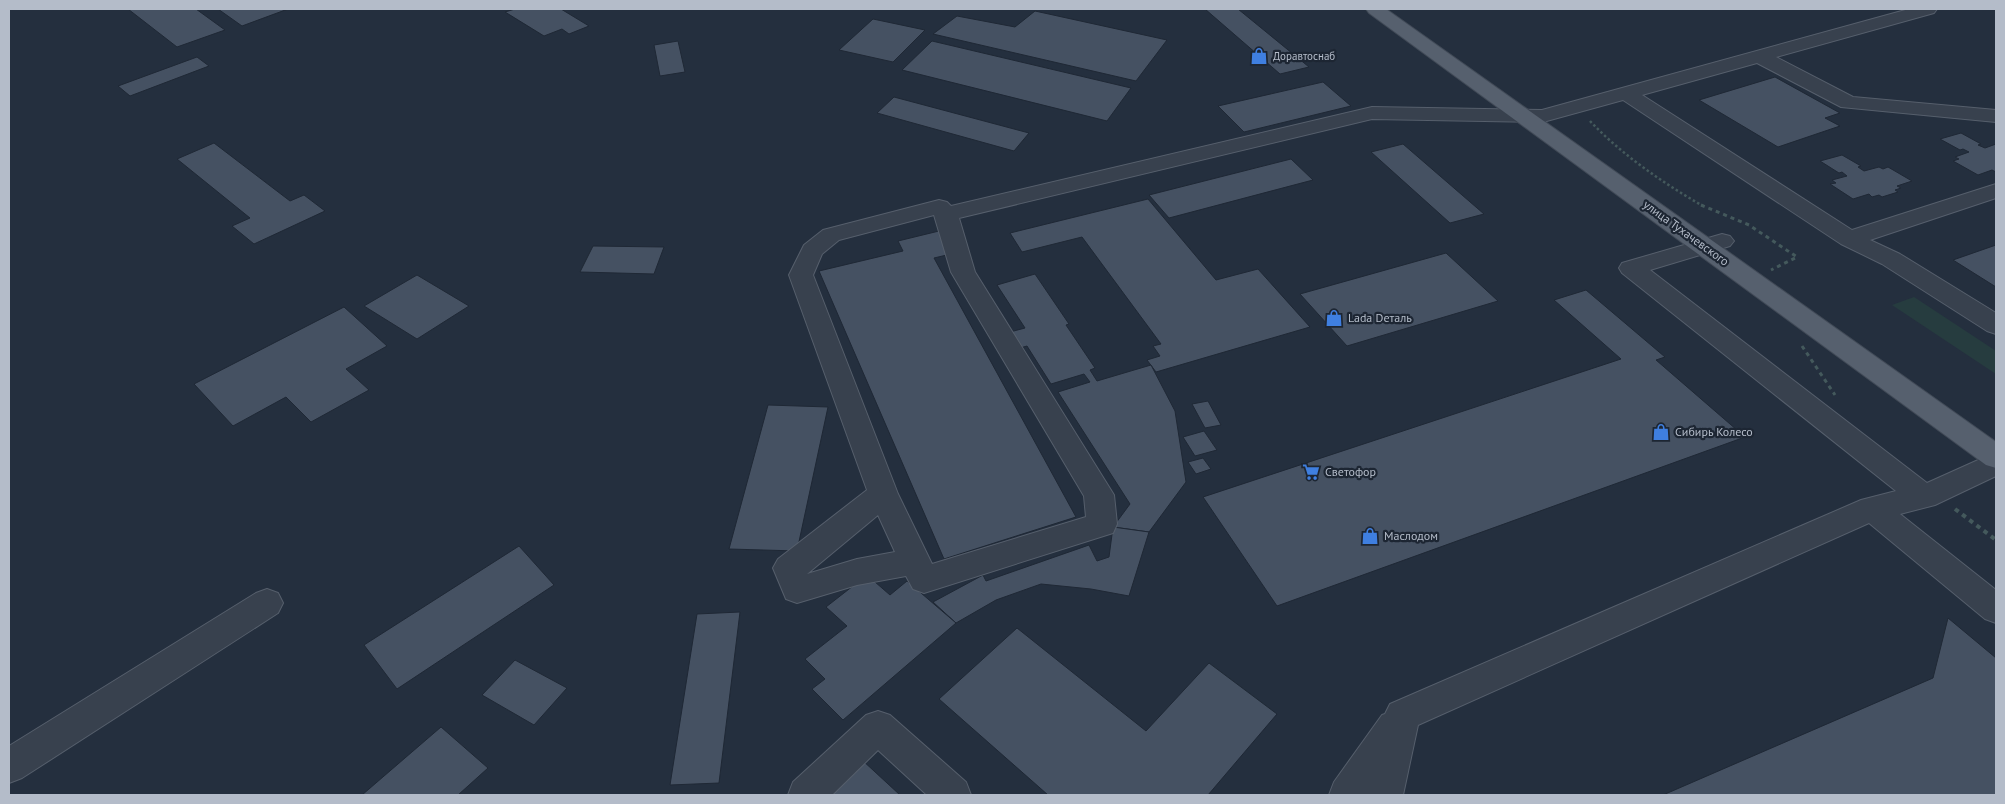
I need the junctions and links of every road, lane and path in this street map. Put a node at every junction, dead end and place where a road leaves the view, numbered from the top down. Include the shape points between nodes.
1 (1375, 9) edge
2 (1390, 9) edge
3 (1916, 10) edge
4 (1759, 56) junction
5 (1626, 93) junction
6 (1577, 107) junction
7 (1533, 116) junction
8 (1996, 116) edge
9 (1993, 195) edge
10 (946, 214) junction
11 (1849, 239) junction
12 (1713, 244) junction
13 (1766, 272) junction
14 (1996, 325) edge
15 (1801, 345) dead end
16 (1837, 398) dead end
17 (1996, 436) edge
18 (1996, 457) edge
19 (1996, 463) edge
20 (882, 494) junction
21 (1929, 494) junction
22 (1872, 508) junction
23 (1996, 540) edge
24 (915, 561) junction
25 (267, 603) dead end
26 (1996, 609) edge
27 (1402, 715) junction
28 (9, 766) edge
29 (806, 795) edge
30 (953, 795) edge
31 (1347, 795) edge
32 (1384, 795) edge

1 - 7 main road, улица Тухачевского
2 - 7 main road, улица Тухачевского
3 - 4 street
4 - 5 street
4 - 8 street via 1848,103
5 - 6 street
5 - 11 street
6 - 7 street
6 - 13 path via 1604,136 1666,183 1702,206 1749,225 1797,257
7 - 10 street via 1372,113
7 - 12 main road, улица Тухачевского
9 - 11 street
10 - 20 street via 938,207 830,235 812,250 801,276
10 - 24 street via 962,272 1098,495 1102,524 924,580
11 - 14 street via 1891,259
12 - 13 main road, улица Тухачевского
12 - 18 main road, улица Тухачевского
12 - 21 street via 1631,268
13 - 17 main road, улица Тухачевского
15 - 16 path
19 - 21 street
20 - 24 street
20 - 24 street via 789,568 797,590 858,572
21 - 22 street
21 - 23 path
22 - 26 street
22 - 27 street
25 - 28 street
27 - 31 street
27 - 32 street
29 - 30 street via 878,727

